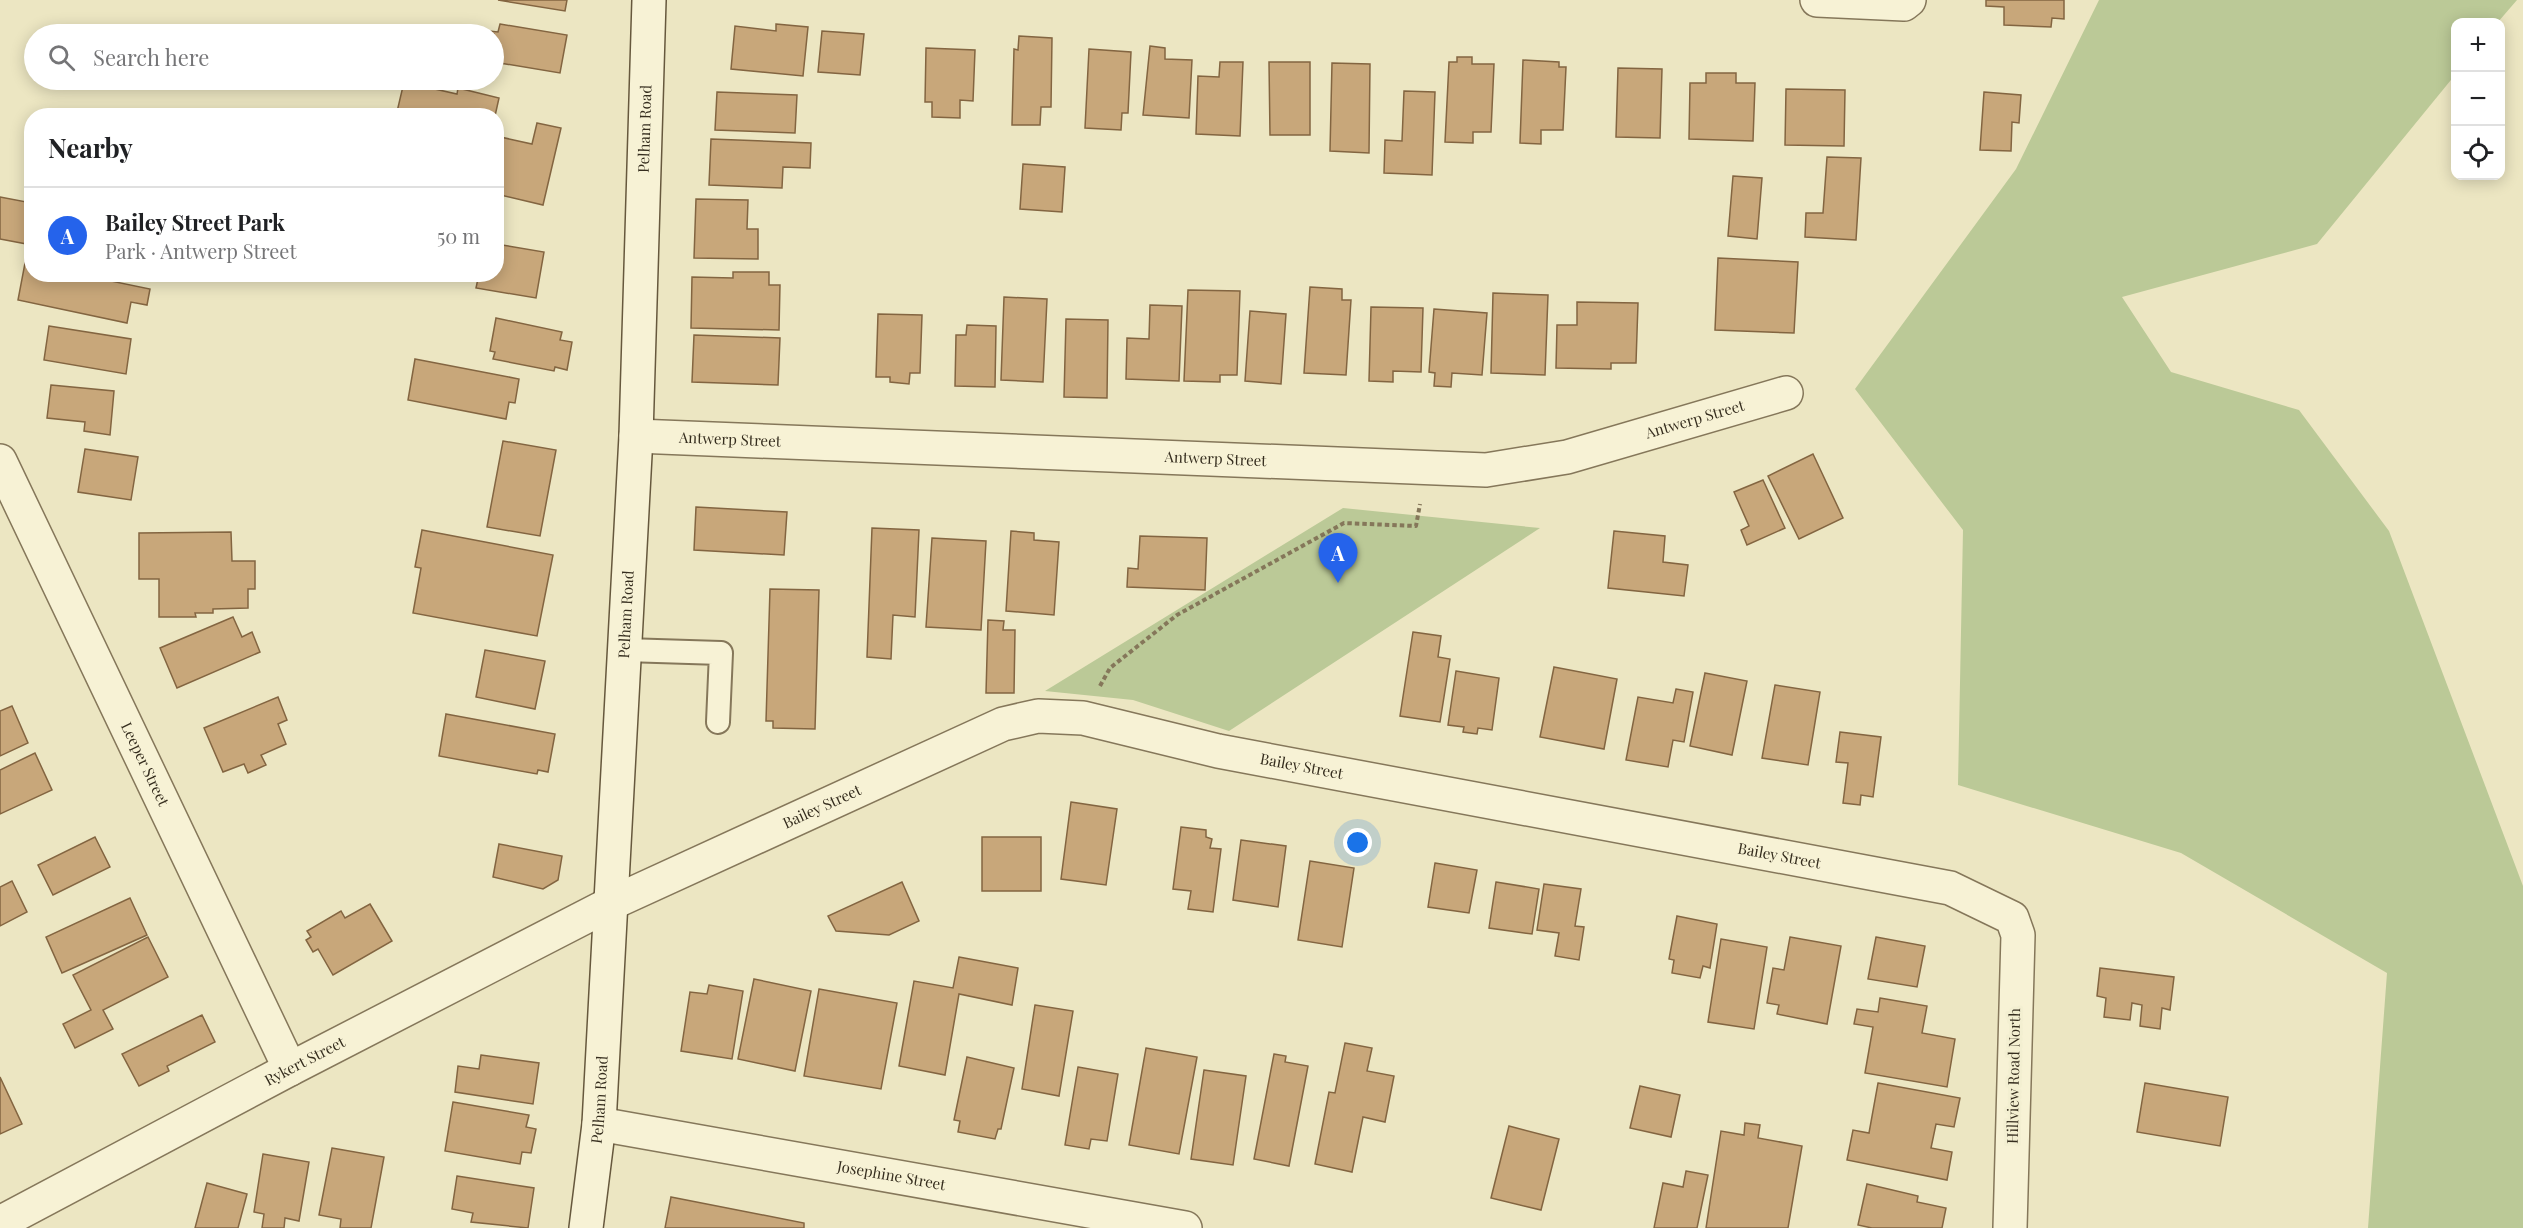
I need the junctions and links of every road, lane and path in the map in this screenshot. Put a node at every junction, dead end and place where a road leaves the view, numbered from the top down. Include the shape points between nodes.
1 (649, 0) edge
2 (1817, 0) edge
3 (1909, 0) edge
4 (1785, 393) dead end
5 (636, 436) junction
6 (0, 461) edge
7 (1426, 468) junction
8 (625, 650) junction
9 (1083, 718) junction
10 (718, 722) dead end
11 (612, 903) junction
12 (2014, 925) joint
13 (290, 1069) junction
14 (598, 1124) junction
15 (0, 1223) edge
16 (586, 1228) edge
17 (1185, 1228) edge
18 (2010, 1228) edge

1 - 5 street, Pelham Road
2 - 3 street via 1904,4
4 - 7 street, Antwerp Street via 1567,458 1486,470
5 - 7 street, Antwerp Street
5 - 8 street, Pelham Road
6 - 13 street, Leeper Street
7 - 9 path via 1416,526 1344,523 1177,615 1110,668
8 - 10 lane via 721,653
8 - 11 street, Pelham Road
9 - 11 street, Bailey Street via 1038,716 1003,724
9 - 12 street, Bailey Street via 1218,751 1950,888 2012,918
11 - 13 street, Rykert Street
11 - 14 street, Pelham Road
12 - 18 street, Hillview Road North via 2018,935
13 - 15 street, Rykert Street
14 - 16 street, Pelham Road
14 - 17 street, Josephine Street

